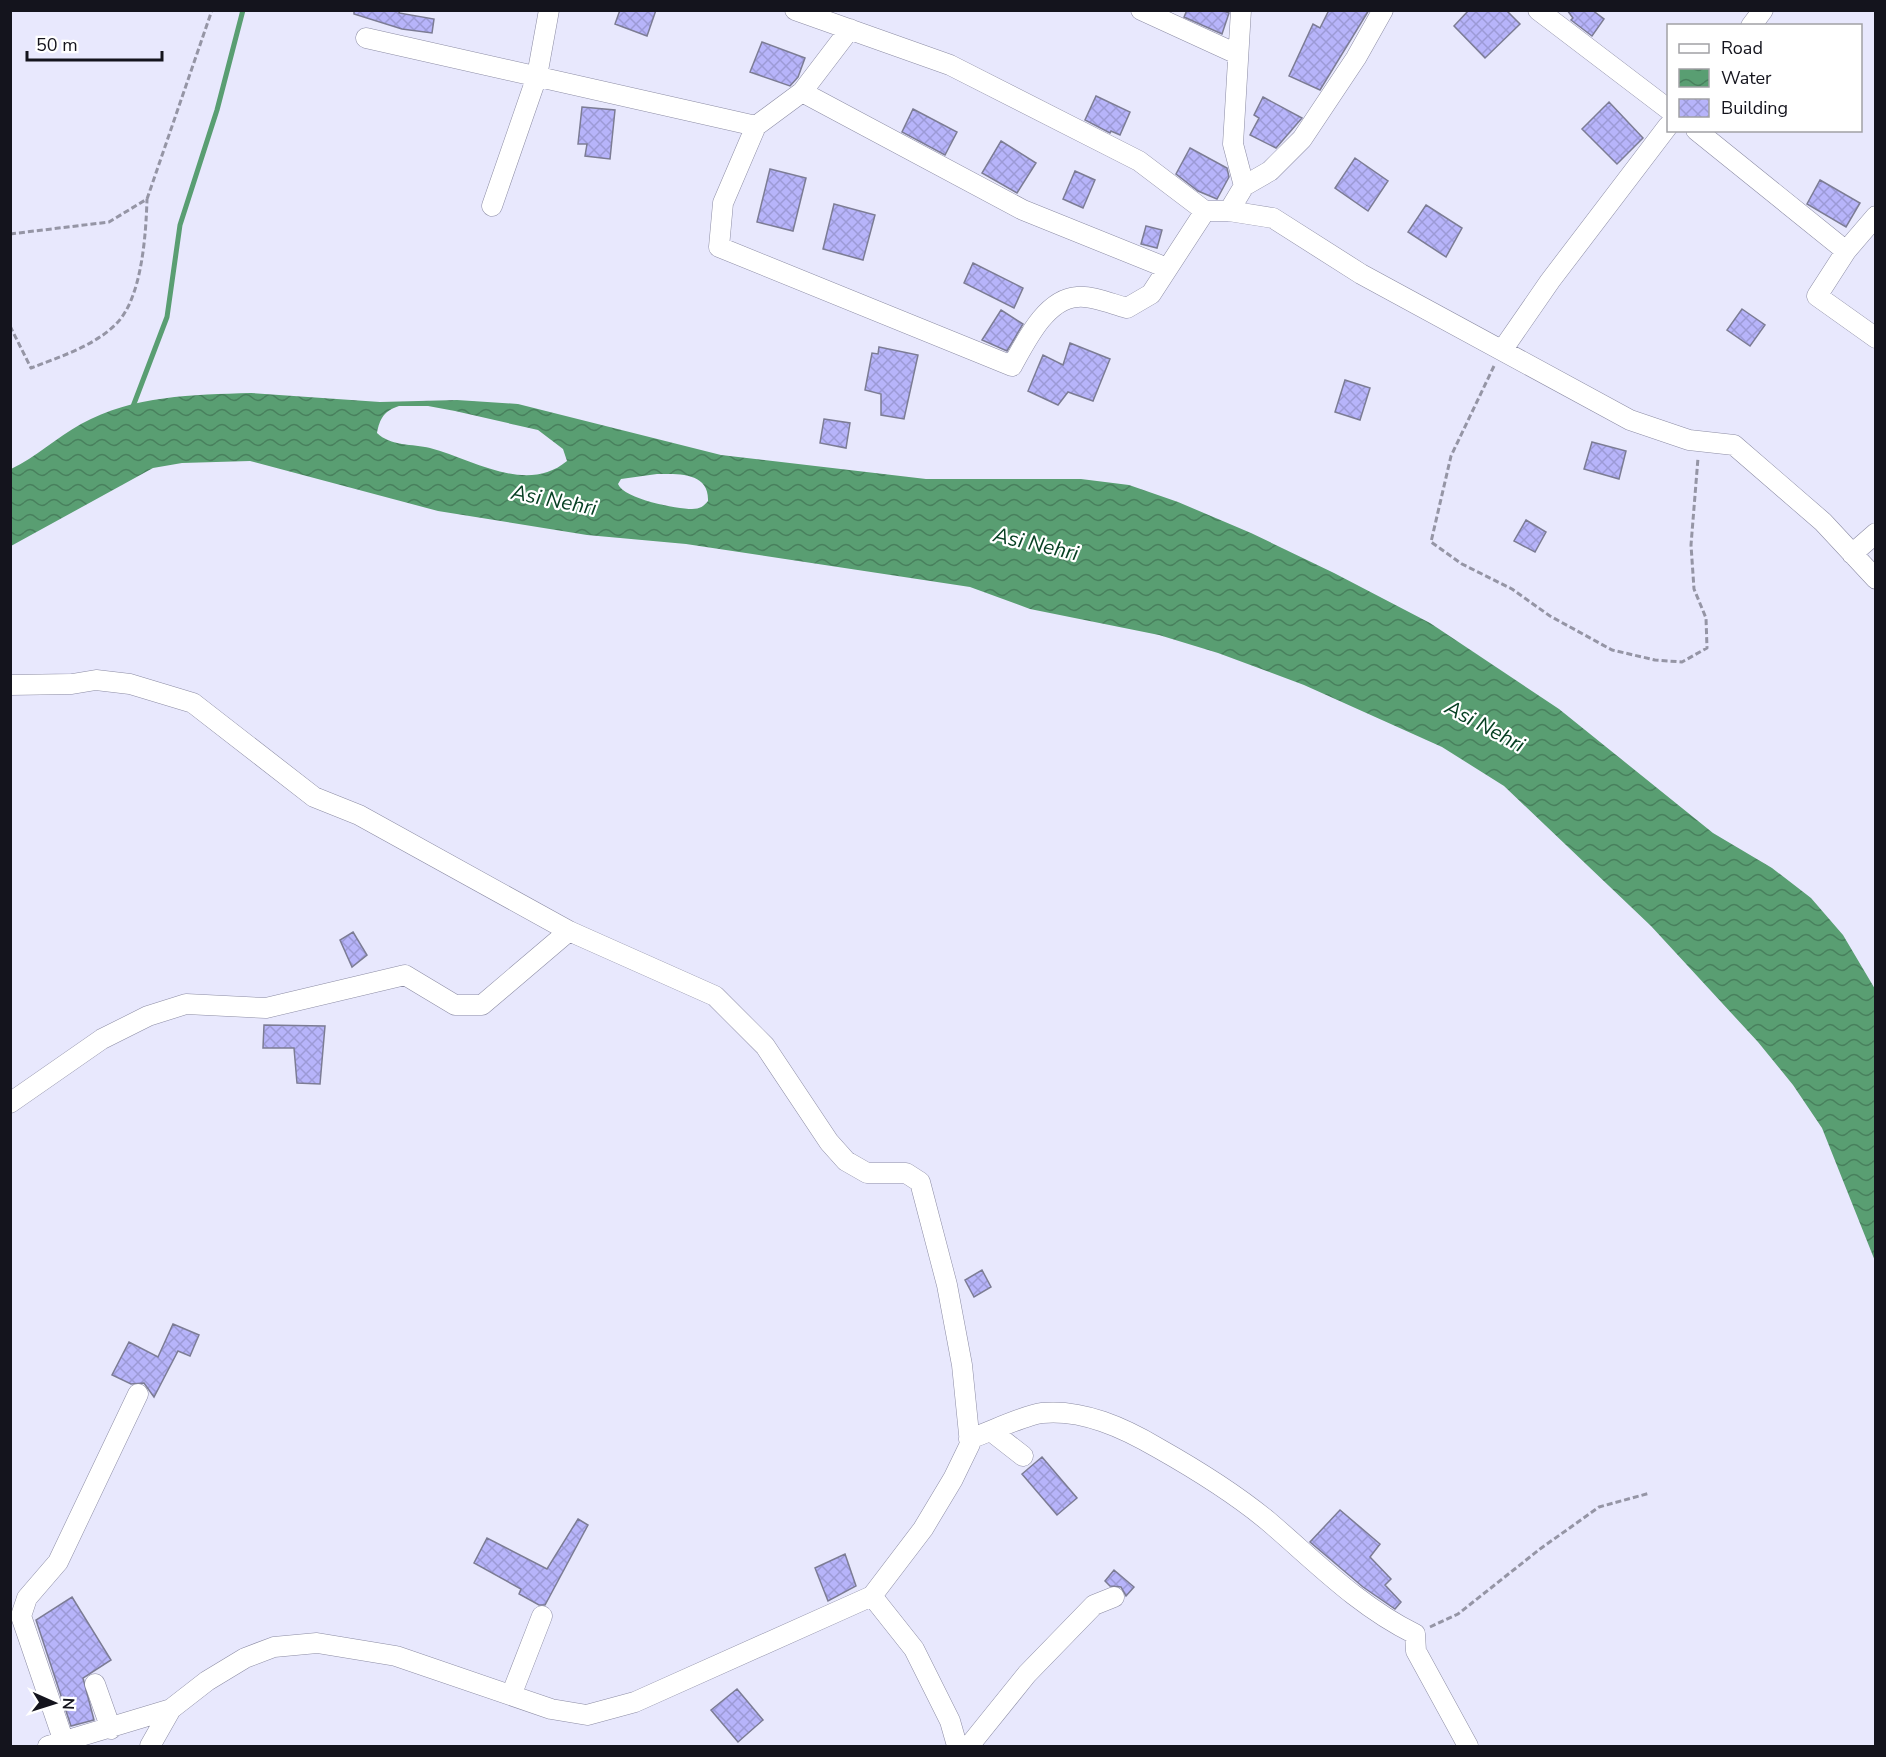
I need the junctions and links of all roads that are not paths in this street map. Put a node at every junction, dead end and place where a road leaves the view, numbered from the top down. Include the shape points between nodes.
1 (549, 10) edge
2 (795, 10) edge
3 (1141, 10) edge
4 (1241, 10) edge
5 (1383, 10) edge
6 (1538, 10) edge
7 (1763, 10) edge
8 (825, 14) edge
9 (1752, 24) edge
10 (850, 29) junction
11 (366, 38) dead end
12 (1237, 54) junction
13 (537, 76) junction
14 (802, 92) junction
15 (1667, 108) edge
16 (756, 126) junction
17 (1667, 127) edge
18 (1698, 132) edge
19 (1244, 186) junction
20 (492, 206) dead end
21 (1204, 211) junction
22 (1229, 211) junction
23 (1875, 216) edge
24 (1846, 252) junction
25 (1167, 268) junction
26 (1875, 338) edge
27 (1503, 349) junction
28 (1875, 533) edge
29 (1852, 554) junction
30 (1875, 579) edge
31 (10, 685) edge
32 (569, 931) junction
33 (10, 1103) edge
34 (138, 1394) dead end
35 (992, 1431) junction
36 (969, 1439) junction
37 (1023, 1456) dead end
38 (872, 1596) junction
39 (1114, 1597) dead end
40 (542, 1616) dead end
41 (95, 1683) dead end
42 (512, 1693) junction
43 (171, 1709) junction
44 (111, 1729) junction
45 (56, 1744) edge
46 (150, 1746) edge
47 (962, 1746) edge
48 (969, 1746) edge
49 (1468, 1746) edge

1 - 13 street
2 - 8 street
3 - 12 street
4 - 12 street
5 - 19 street via 1302,139 1270,171
6 - 15 street
7 - 9 street
8 - 10 street
10 - 14 street
10 - 21 street via 950,64 1118,150 1139,161
11 - 13 street
12 - 19 street via 1233,144
13 - 16 street
13 - 20 street
14 - 16 street
14 - 25 street via 1023,210
16 - 25 street via 723,203 720,247 1012,366 1028,338 1059,301 1078,296 1127,308 1151,294
17 - 27 street
18 - 24 street
19 - 22 street
21 - 22 street
21 - 25 street
22 - 27 street via 1273,218 1361,274
23 - 24 street
24 - 26 street via 1817,296
27 - 29 street via 1630,420 1698,441 1734,445 1783,485
28 - 29 street
29 - 30 street
31 - 32 street via 96,680 130,684 193,703 314,797 359,815
32 - 33 street via 482,1005 455,1005 405,975 266,1008 186,1004 148,1016 102,1039
32 - 36 street via 715,996 765,1046 846,1161 867,1173 906,1173 920,1182 947,1285 962,1365
34 - 45 street via 58,1562 27,1598 21,1616
35 - 36 street
35 - 37 street
35 - 49 street via 1041,1413 1089,1417 1121,1427 1216,1480 1349,1594 1415,1634 1416,1651
36 - 38 street via 956,1473 923,1529
38 - 42 street via 635,1702 587,1715 551,1709
38 - 47 street via 914,1649 950,1721 956,1742
39 - 48 street via 1087,1612 1027,1674
40 - 42 street
41 - 44 street
42 - 43 street via 396,1656 317,1643 274,1647 245,1658
43 - 44 street
43 - 46 street
44 - 45 street

